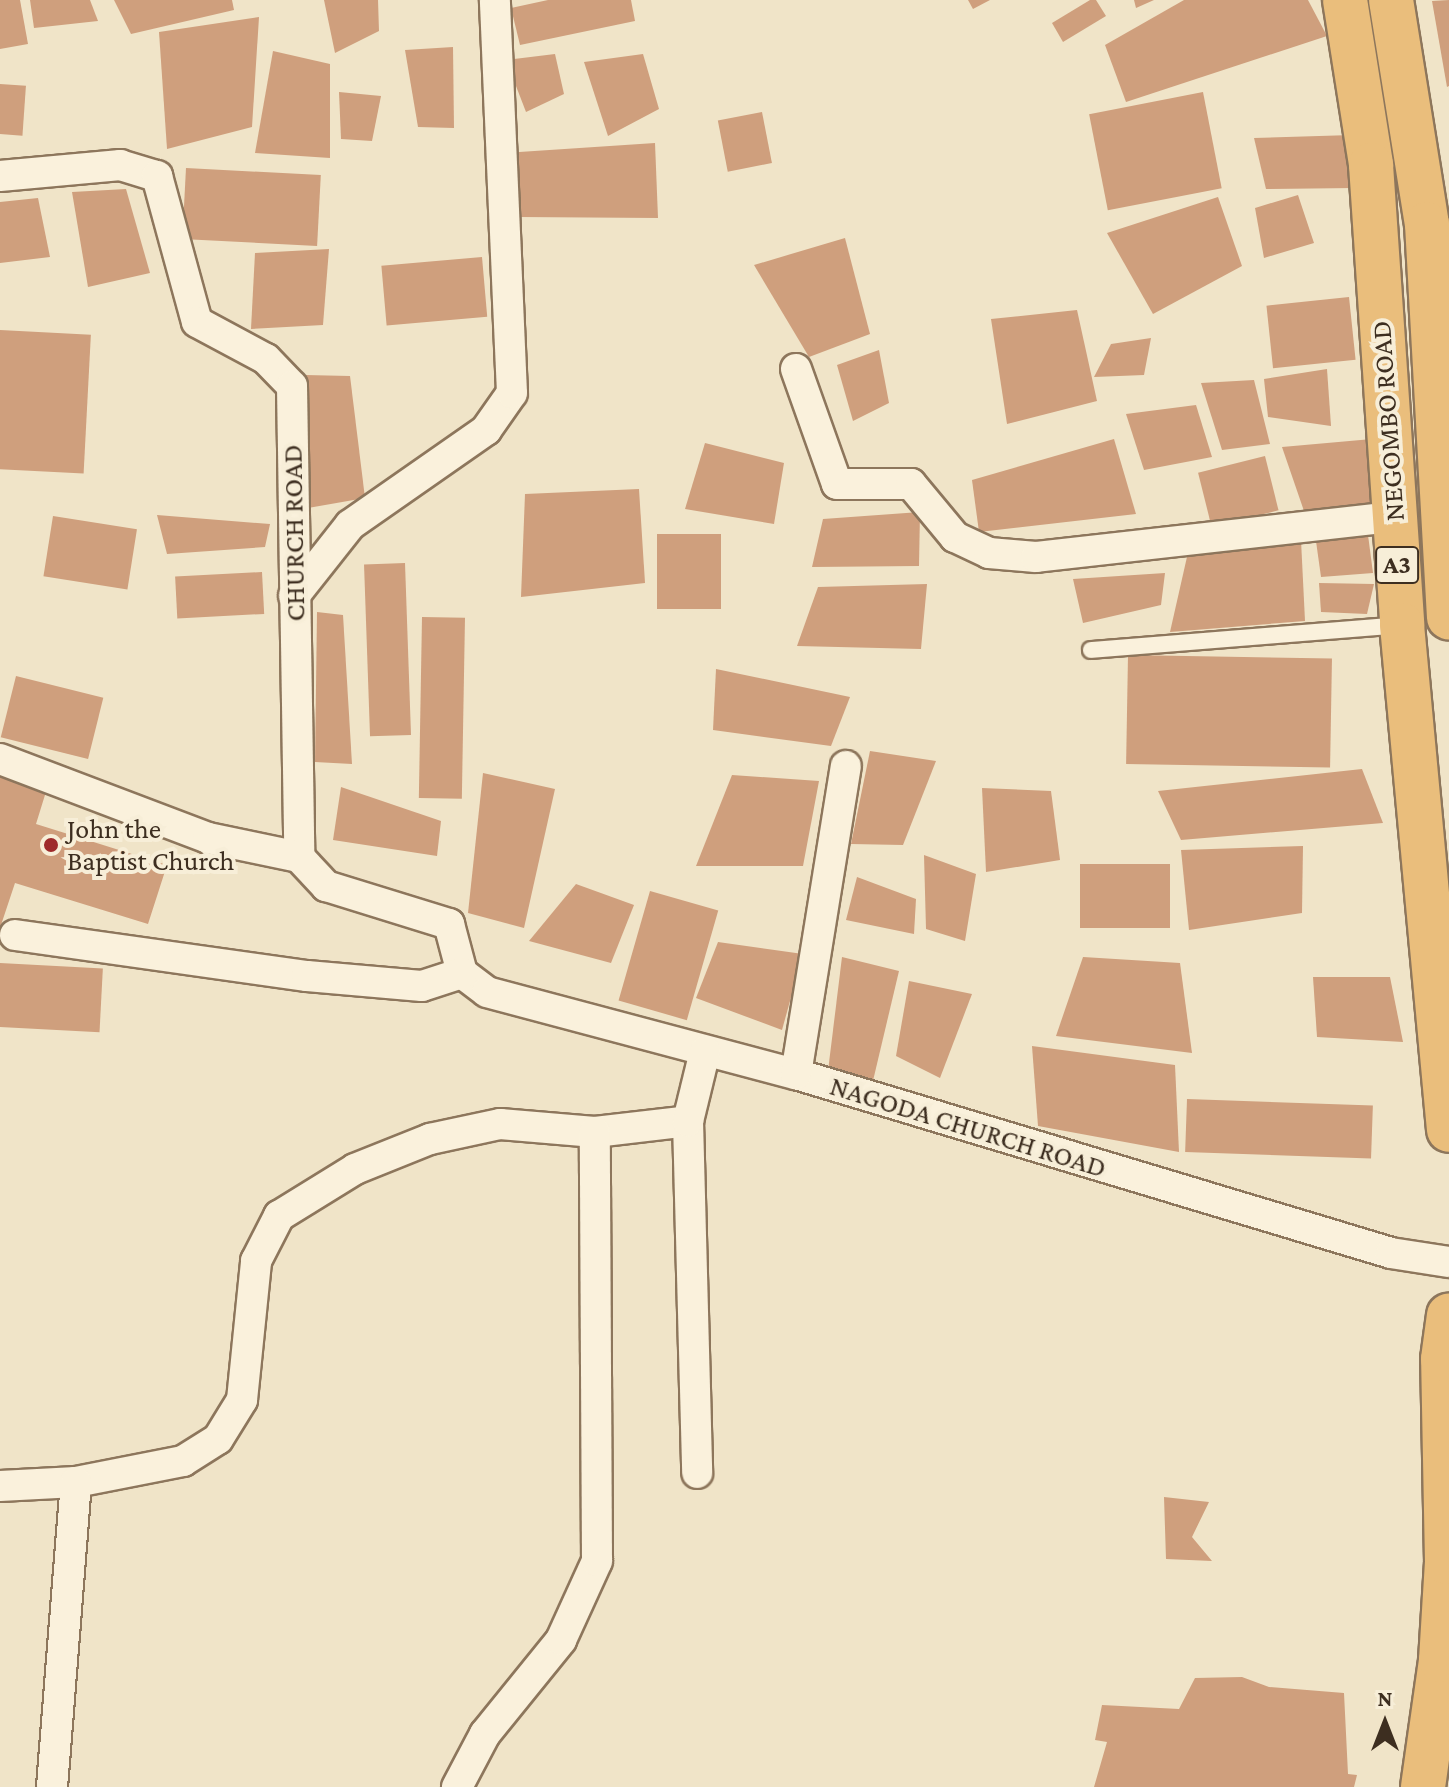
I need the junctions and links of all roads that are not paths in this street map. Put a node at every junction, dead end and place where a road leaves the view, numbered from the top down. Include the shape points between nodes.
1 (495, 0) edge
2 (1345, 0) edge
3 (1391, 0) edge
4 (0, 176) edge
5 (796, 369) dead end
6 (1394, 517) junction
7 (294, 596) junction
8 (1449, 617) edge
9 (1402, 625) junction
10 (1091, 650) dead end
11 (0, 759) edge
12 (846, 766) dead end
13 (299, 857) junction
14 (15, 935) dead end
15 (462, 973) junction
16 (705, 1051) junction
17 (796, 1074) junction
18 (688, 1121) junction
19 (1449, 1121) edge
20 (1449, 1130) edge
21 (595, 1132) junction
22 (1449, 1262) edge
23 (1449, 1315) edge
24 (697, 1473) dead end
25 (76, 1482) junction
26 (0, 1486) edge
27 (52, 1787) edge
28 (457, 1787) edge
29 (1423, 1787) edge

1 - 7 street via 512,393 486,430 350,525
2 - 6 highway, NEGOMBO ROAD / A3 via 1371,165
3 - 8 highway, NEGOMBO ROAD / A3 via 1427,224
4 - 7 street, CHURCH ROAD via 120,165 157,176 197,322 266,359 292,386
5 - 6 street via 837,484 911,484 955,537 989,553 1036,557
6 - 9 highway, NEGOMBO ROAD / A3
7 - 13 street, CHURCH ROAD
9 - 10 lane
9 - 19 highway, NEGOMBO ROAD / A3
11 - 13 street via 208,838
12 - 17 street
13 - 15 street via 326,886 449,924
14 - 15 street via 307,976 422,986
15 - 16 street, NAGODA CHURCH ROAD via 487,992
16 - 17 street, NAGODA CHURCH ROAD
16 - 18 street
17 - 22 street, NAGODA CHURCH ROAD via 1320,1233
18 - 21 street
18 - 24 street
19 - 20 highway, NEGOMBO ROAD / A3
21 - 25 street via 500,1124 430,1139 355,1169 279,1216 256,1261 242,1400 218,1439 183,1461
21 - 28 street via 597,1561 561,1640 485,1734
23 - 29 highway via 1443,1359 1447,1562 1441,1660
25 - 26 street
25 - 27 street

